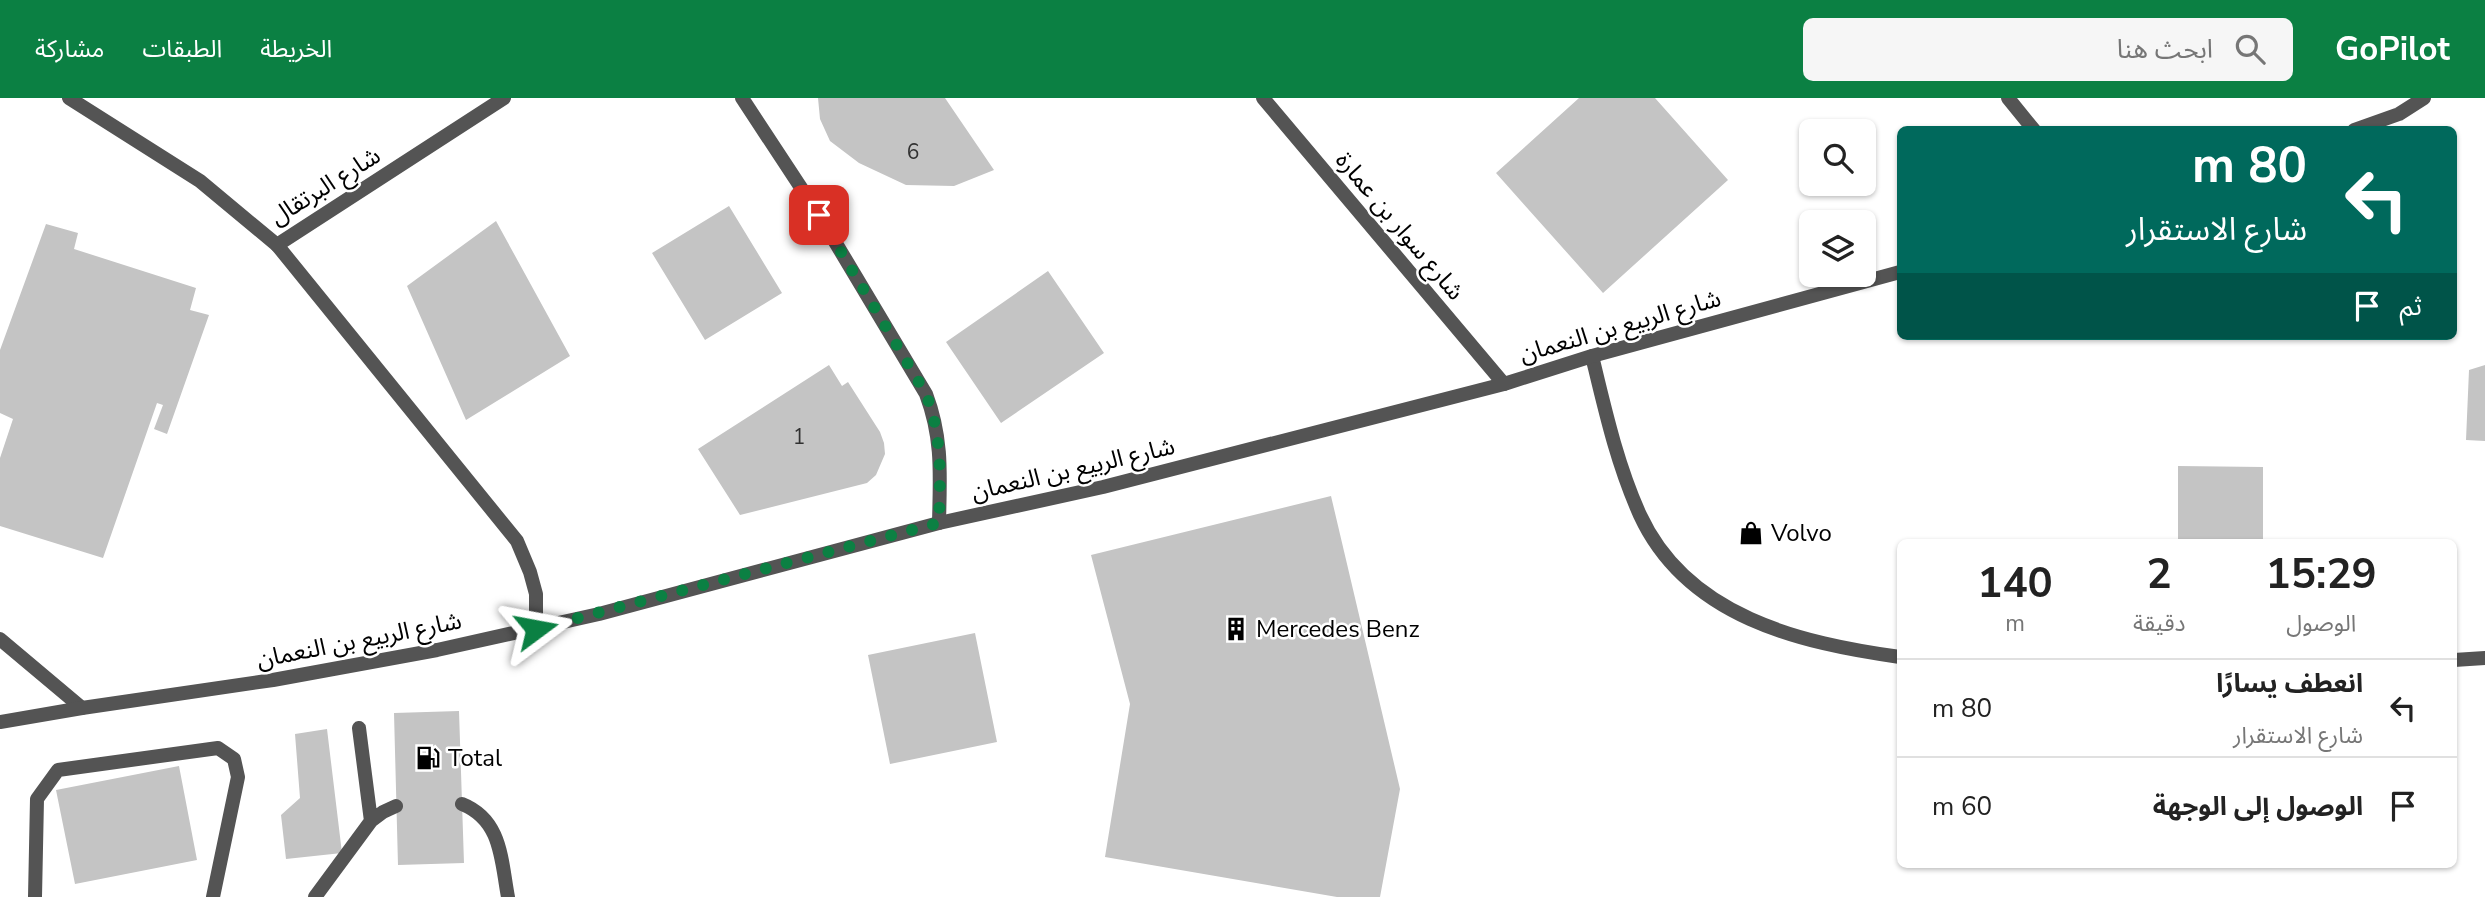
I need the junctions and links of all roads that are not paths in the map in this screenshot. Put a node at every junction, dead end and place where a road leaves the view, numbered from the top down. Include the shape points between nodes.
1 (69, 98) edge
2 (504, 98) edge
3 (742, 98) edge
4 (1263, 98) edge
5 (2008, 98) edge
6 (2424, 98) edge
7 (2031, 126) edge
8 (2365, 126) edge
9 (277, 245) junction
10 (1897, 273) edge
11 (1592, 356) junction
12 (1504, 384) junction
13 (939, 523) junction
14 (536, 629) junction
15 (0, 639) edge
16 (1897, 657) edge
17 (2485, 658) edge
18 (2457, 660) edge
19 (82, 708) junction
20 (0, 722) edge
21 (359, 728) dead end
22 (462, 804) dead end
23 (396, 806) dead end
24 (371, 821) junction
25 (35, 897) edge
26 (213, 897) edge
27 (315, 897) edge
28 (508, 897) edge

1 - 9 street, شارع البرتقال via 200,181
2 - 9 street, شارع البرتقال
3 - 13 street via 819,215 926,394 939,441
4 - 12 street, شارع سوار بن عمارة
5 - 7 street
6 - 8 street via 2399,114
9 - 14 street via 517,541 536,594
10 - 11 street, شارع الربيع بن النعمان
11 - 12 street, شارع الربيع بن النعمان
11 - 16 street via 1612,439 1641,516 1677,569 1738,615 1819,644
12 - 13 street, شارع الربيع بن النعمان via 1103,487
13 - 14 street, شارع الربيع بن النعمان
14 - 19 street, شارع الربيع بن النعمان via 273,680
15 - 19 street
17 - 18 street
19 - 20 street, شارع الربيع بن النعمان
21 - 24 street
22 - 28 street via 492,827
23 - 24 street
24 - 27 street
25 - 26 street via 37,799 58,770 218,748 234,759 238,777

